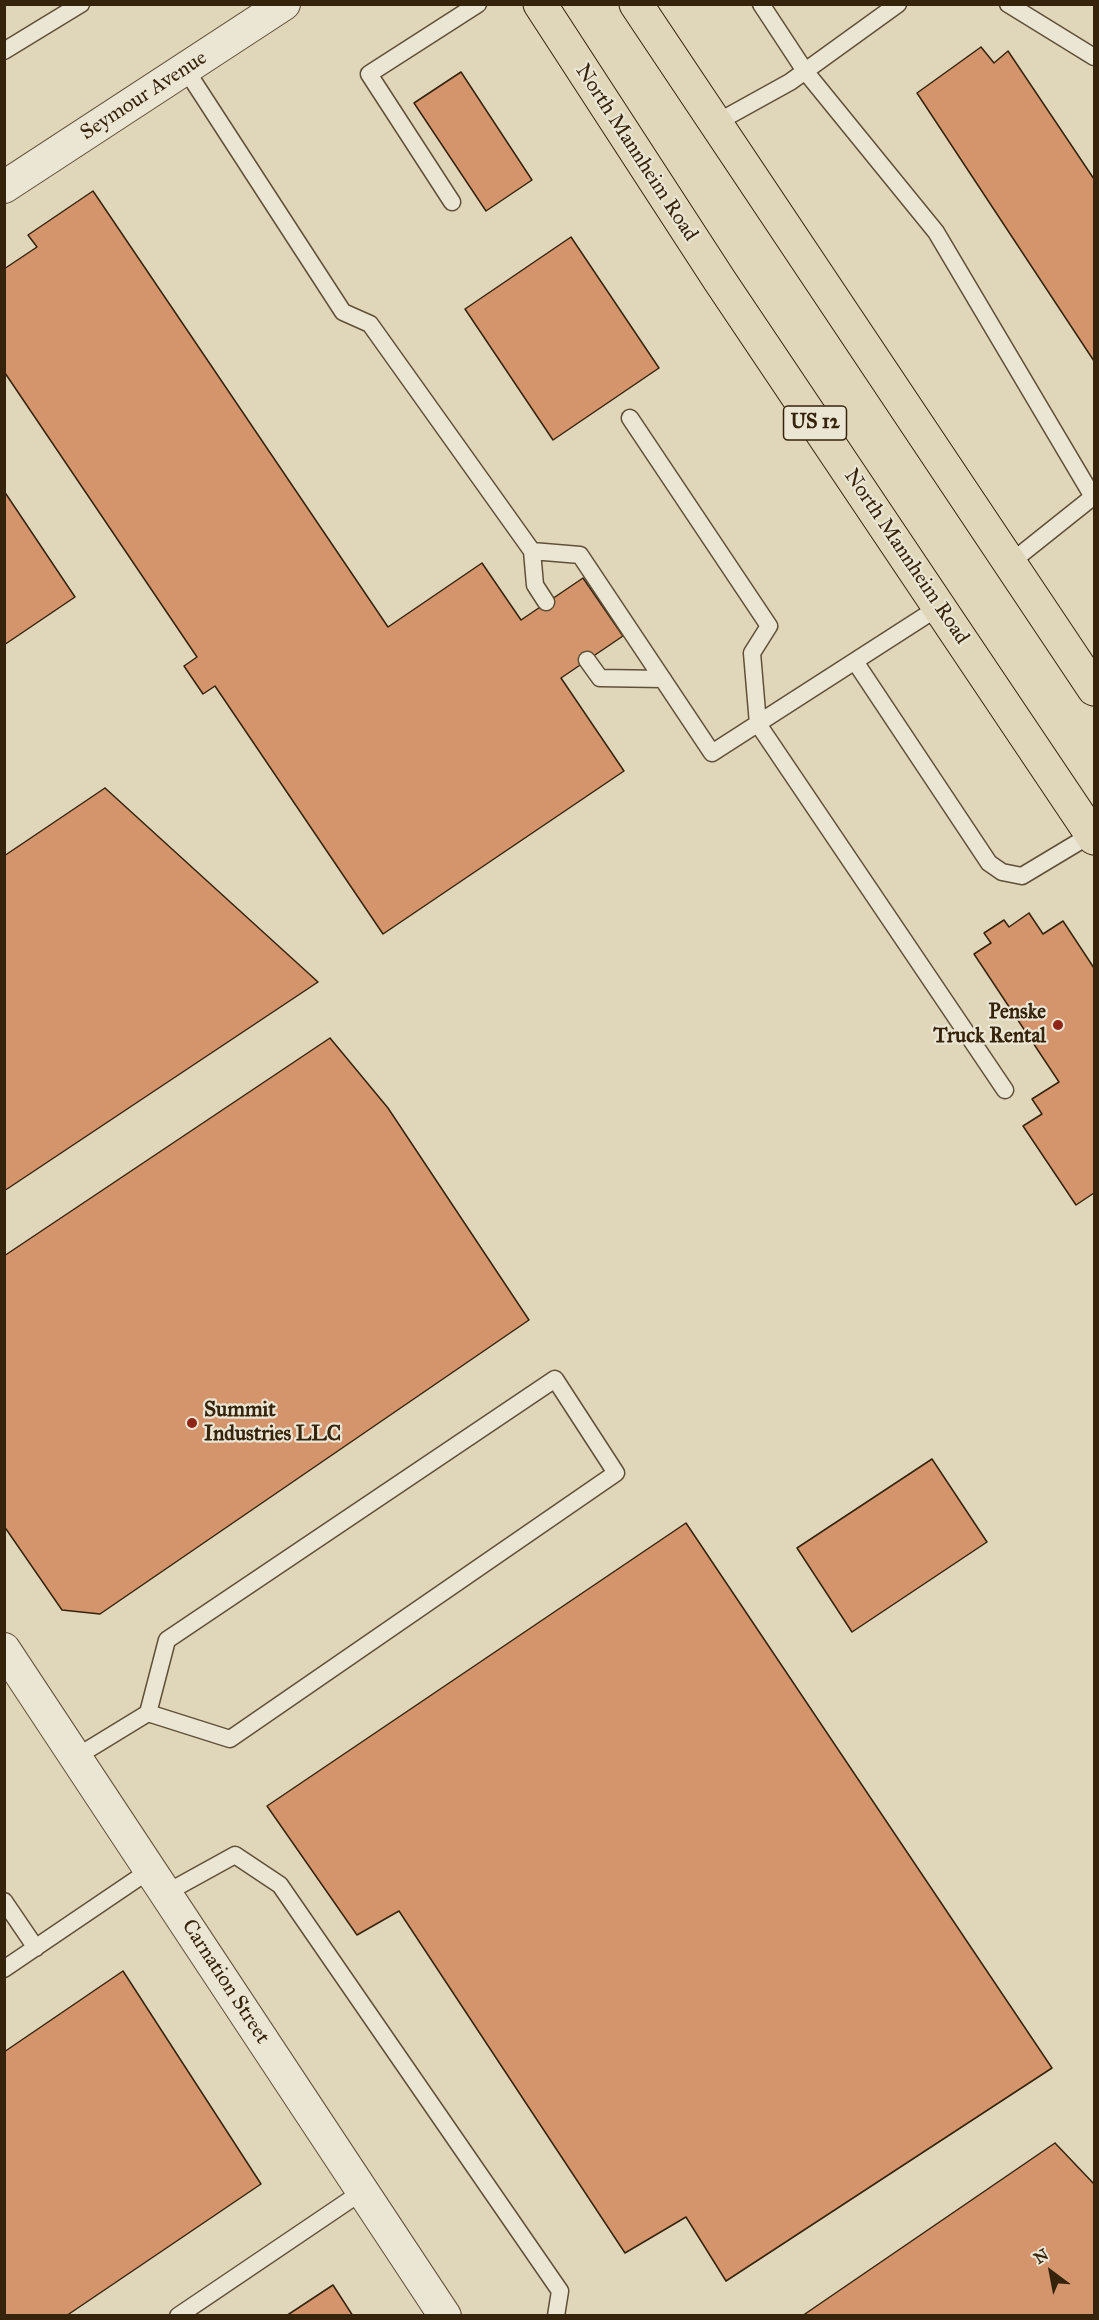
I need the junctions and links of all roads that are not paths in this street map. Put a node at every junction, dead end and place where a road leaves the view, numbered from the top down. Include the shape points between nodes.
1 (81, 4) edge
2 (478, 4) edge
3 (540, 4) edge
4 (636, 4) edge
5 (760, 4) edge
6 (898, 4) edge
7 (1008, 4) edge
8 (283, 5) edge
9 (4, 51) edge
10 (1095, 57) edge
11 (186, 70) junction
12 (805, 71) junction
13 (714, 124) junction
14 (4, 188) edge
15 (452, 202) dead end
16 (630, 418) dead end
17 (1094, 497) edge
18 (532, 551) junction
19 (1010, 563) junction
20 (546, 602) dead end
21 (939, 607) junction
22 (587, 660) dead end
23 (856, 663) junction
24 (663, 679) junction
25 (1095, 688) edge
26 (758, 724) junction
27 (1093, 836) edge
28 (1005, 1090) dead end
29 (4, 1649) edge
30 (148, 1713) junction
31 (76, 1757) junction
32 (158, 1882) junction
33 (4, 1901) edge
34 (36, 1947) junction
35 (4, 1969) edge
36 (363, 2191) junction
37 (178, 2316) edge
38 (445, 2316) edge
39 (556, 2316) edge

1 - 9 lane
2 - 15 lane via 369,74
3 - 21 main road, North Mannheim Road / US 12
4 - 13 main road
5 - 12 lane
6 - 12 lane
7 - 10 lane
8 - 11 street, Seymour Avenue
11 - 14 street, Seymour Avenue
11 - 18 lane via 343,312 370,324
12 - 13 lane
12 - 17 lane via 936,232
13 - 19 main road
16 - 26 lane via 769,626 752,653
17 - 19 lane
18 - 20 lane via 535,585
18 - 24 lane via 580,555
19 - 25 main road
21 - 23 lane
21 - 27 main road, North Mannheim Road / US 12
22 - 24 lane via 600,678
23 - 26 lane
23 - 27 lane via 995,868 1022,876
24 - 26 lane via 712,753
26 - 28 lane
29 - 31 street, Carnation Street
30 - 30 lane via 230,1739 616,1473 555,1379 168,1640
30 - 31 lane
31 - 32 street, Carnation Street
32 - 34 lane
32 - 36 street, Carnation Street
32 - 39 lane via 235,1855 280,1885 560,2291
33 - 34 lane
34 - 35 lane
36 - 37 lane
36 - 38 street, Carnation Street

